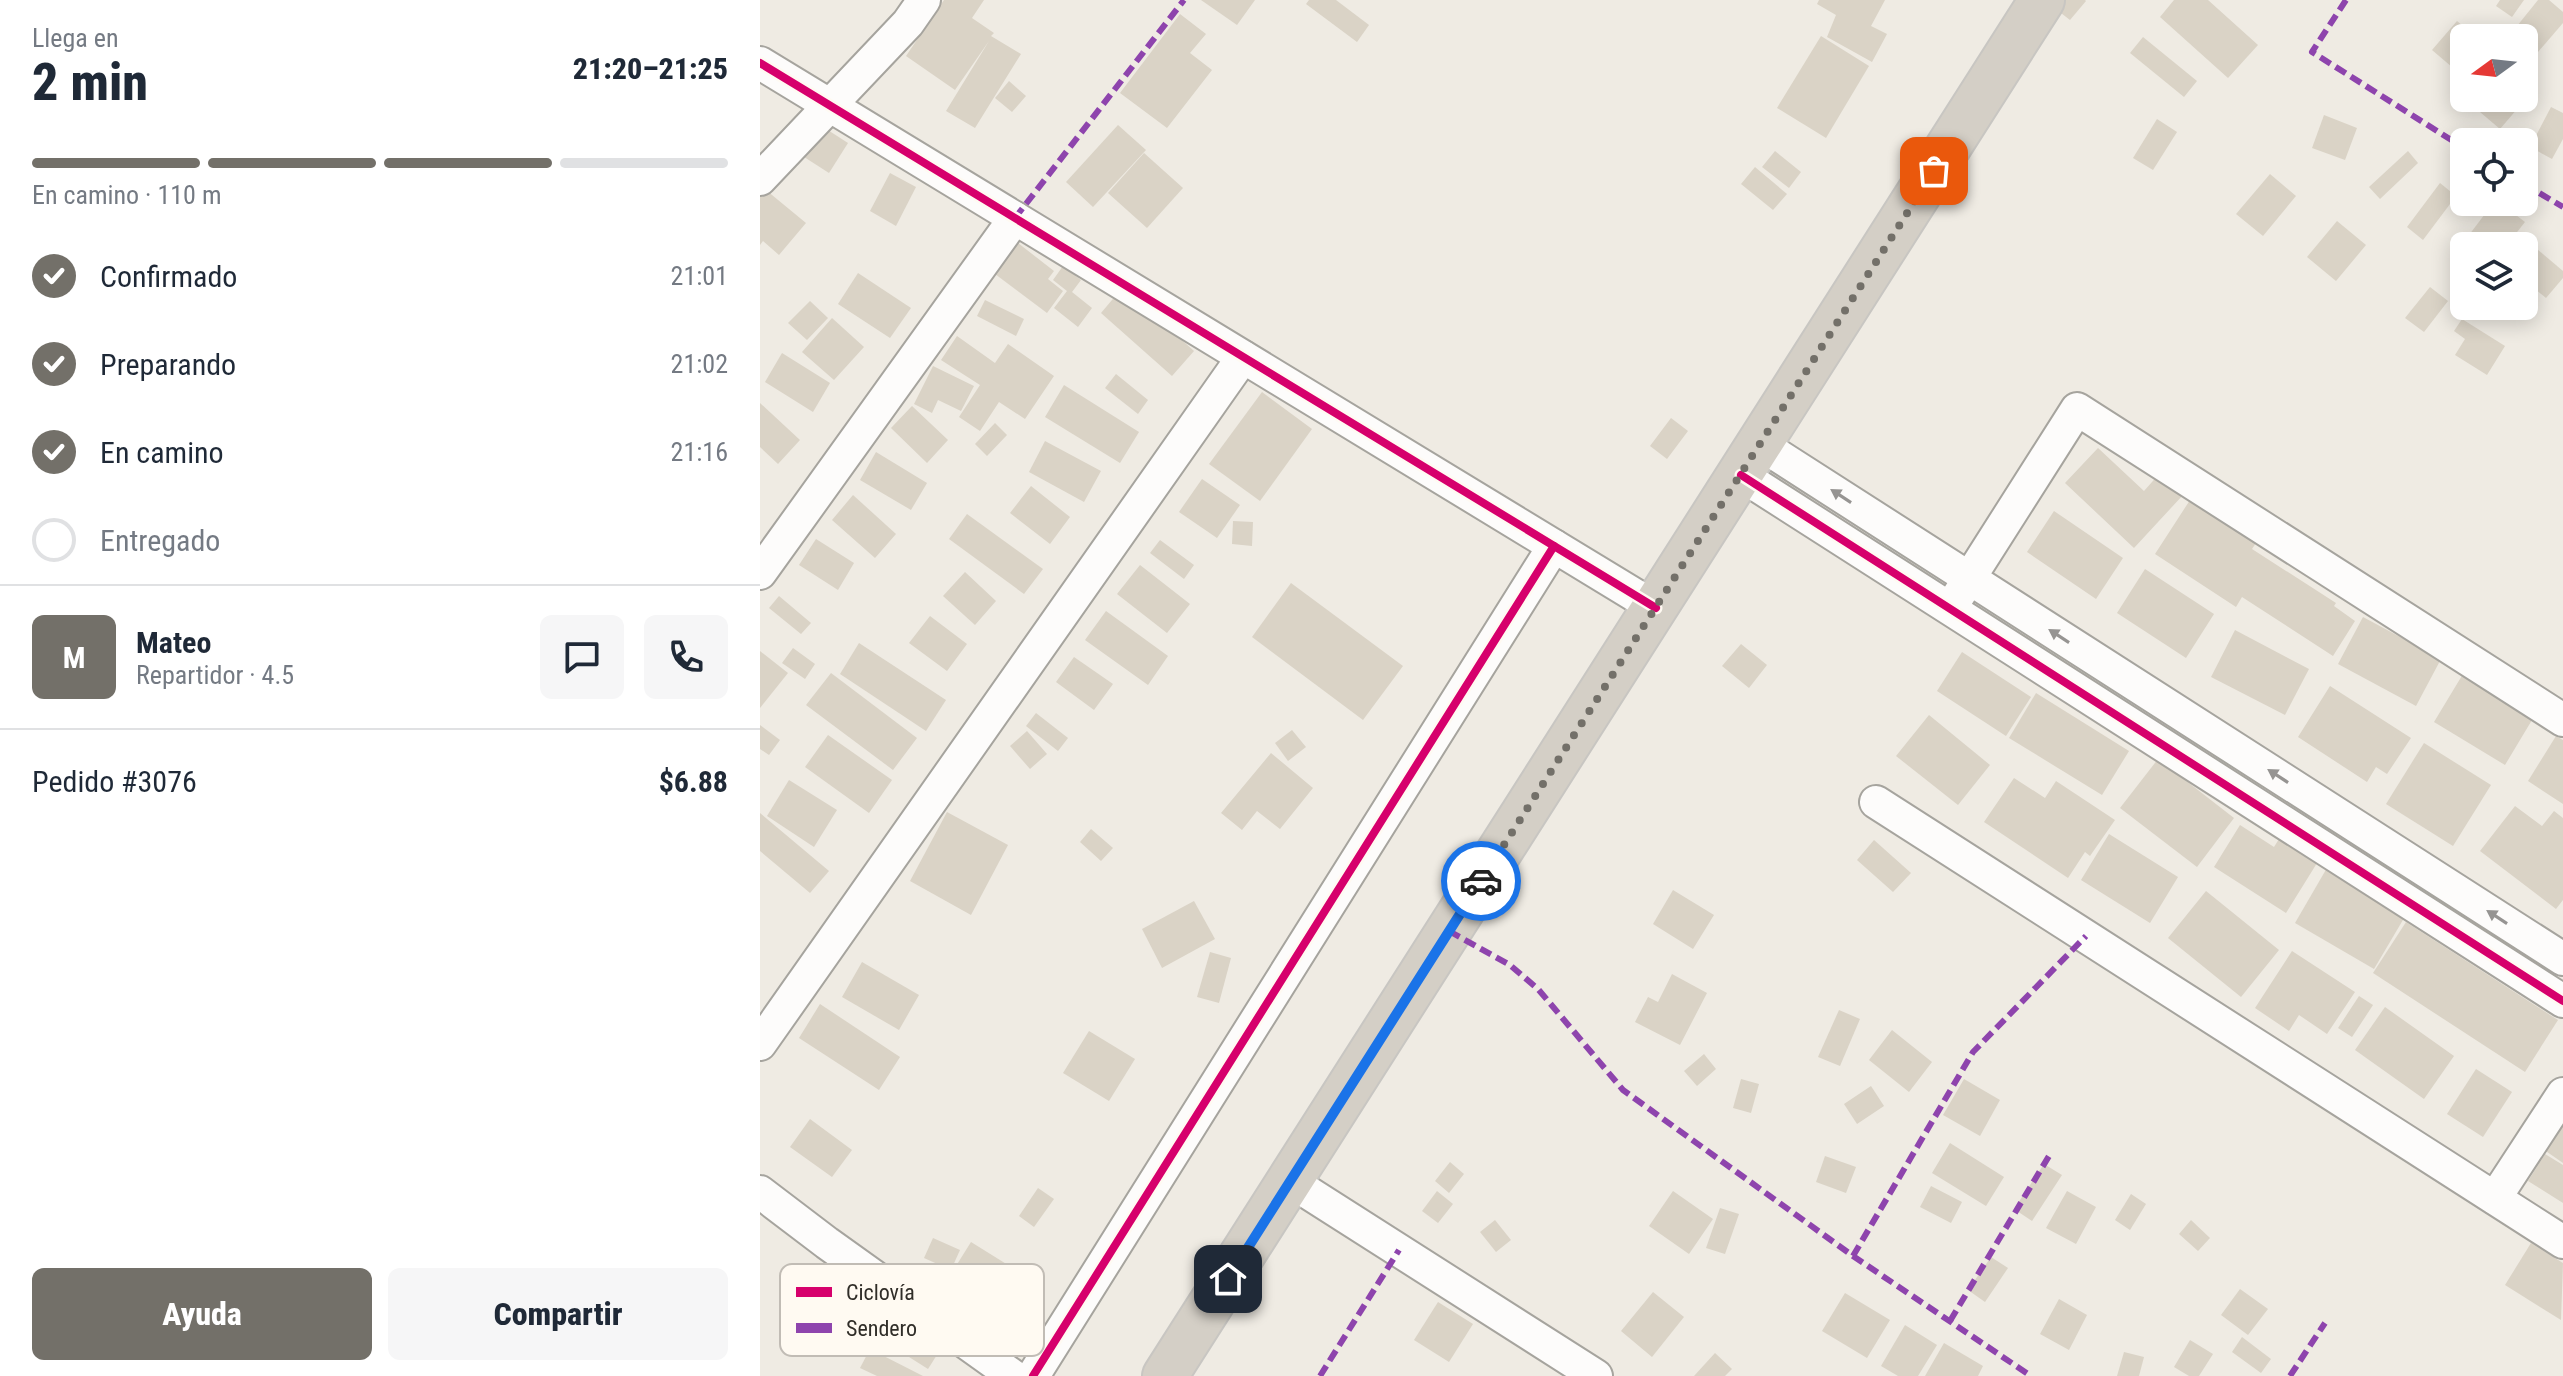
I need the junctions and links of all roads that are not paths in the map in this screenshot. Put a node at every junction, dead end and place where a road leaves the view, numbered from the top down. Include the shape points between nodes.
1 (924, 0) edge
2 (2042, 0) edge
3 (760, 63) edge
4 (829, 106) junction
5 (760, 179) edge
6 (1015, 218) junction
7 (1243, 357) junction
8 (1750, 460) junction
9 (1554, 546) junction
10 (760, 573) edge
11 (1970, 579) junction
12 (1656, 608) junction
13 (1950, 609) junction
14 (2563, 720) edge
15 (1876, 802) dead end
16 (2563, 959) edge
17 (2563, 1001) edge
18 (760, 1044) edge
19 (2563, 1094) edge
20 (1290, 1181) junction
21 (760, 1192) edge
22 (2495, 1198) junction
23 (2563, 1242) edge
24 (856, 1264) edge
25 (985, 1356) edge
26 (1013, 1376) edge
27 (1033, 1376) edge
28 (1165, 1376) edge
29 (1596, 1376) edge

1 - 4 street
2 - 8 highway
3 - 4 street
4 - 5 street
4 - 6 street
6 - 7 street
6 - 10 street
7 - 9 street
7 - 18 street
11 -> 8 street
8 - 12 highway
8 - 13 street
9 - 12 street
9 - 27 street
11 - 13 street
11 - 14 street via 2077,409
16 -> 11 street
12 - 20 highway
13 - 17 street
15 - 22 street
19 - 22 street
20 - 28 highway
20 - 29 street
21 - 24 street
22 - 23 street
25 - 26 street

